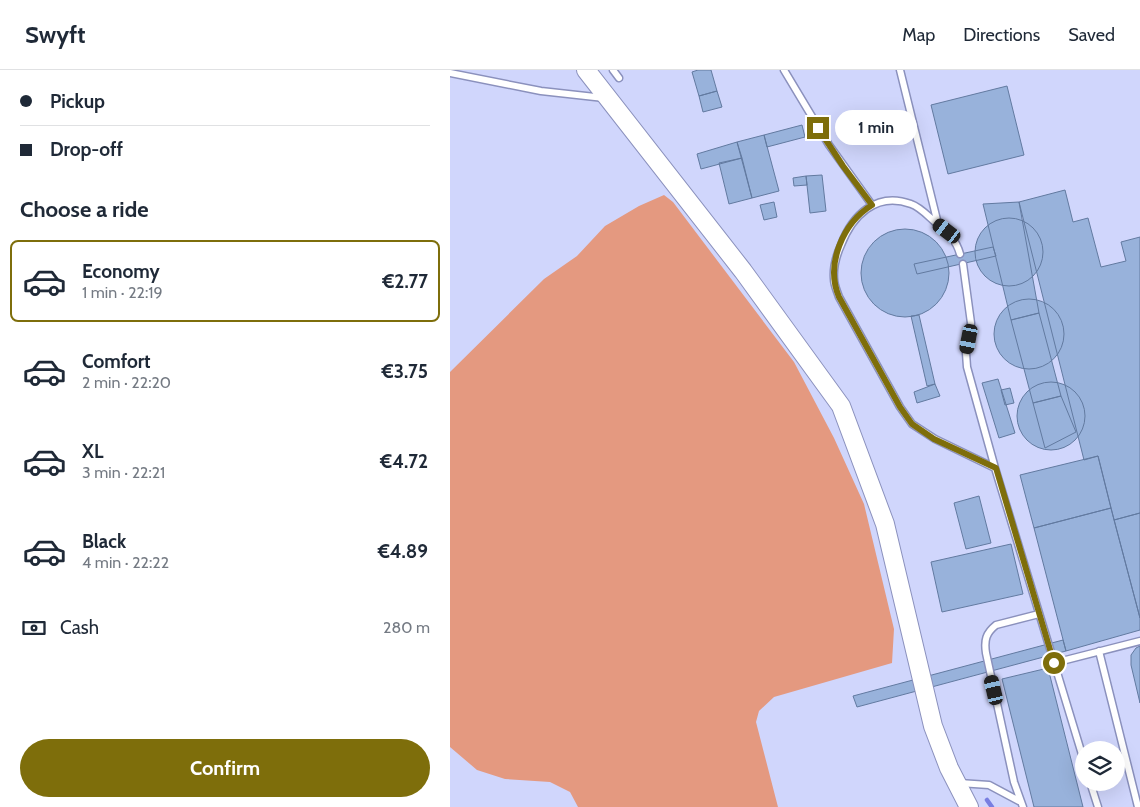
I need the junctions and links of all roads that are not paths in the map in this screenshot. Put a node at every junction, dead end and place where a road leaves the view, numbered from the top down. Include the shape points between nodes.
1 (586, 70) edge
2 (613, 70) edge
3 (784, 70) edge
4 (900, 70) edge
5 (450, 73) edge
6 (619, 78) dead end
7 (608, 98) junction
8 (872, 205) junction
9 (938, 224) junction
10 (960, 254) dead end
11 (963, 264) dead end
12 (996, 468) junction
13 (1039, 614) junction
14 (1140, 641) edge
15 (1099, 651) junction
16 (1054, 663) junction
17 (1078, 741) edge
18 (955, 783) junction
19 (1093, 791) edge
20 (1021, 804) edge
21 (969, 807) edge
22 (1098, 807) edge
23 (1138, 807) edge

1 - 7 street
2 - 6 lane
3 - 8 lane via 829,145
4 - 9 lane
5 - 7 lane via 525,89
7 - 18 street via 743,271 841,406 885,524 927,704
8 - 9 lane via 896,201 912,204
8 - 12 lane via 850,226 838,253 834,278 839,297 912,424 934,439
9 - 10 lane via 956,241
11 - 12 lane via 971,323 967,367
12 - 13 lane
13 - 16 lane
13 - 20 lane via 996,625 985,639
14 - 15 lane
15 - 16 lane
15 - 23 lane
16 - 17 lane
18 - 20 lane via 989,785
18 - 21 street
19 - 22 lane

